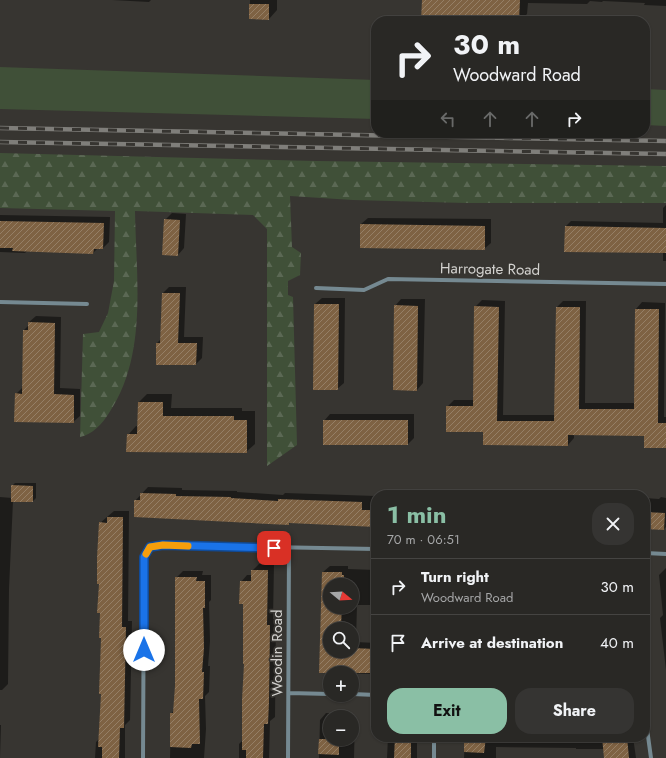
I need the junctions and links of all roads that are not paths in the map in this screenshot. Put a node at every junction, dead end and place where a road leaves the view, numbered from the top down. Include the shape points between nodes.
1 (666, 284) edge
2 (316, 288) dead end
3 (0, 302) edge
4 (87, 304) dead end
5 (289, 548) junction
6 (371, 549) edge
7 (650, 554) edge
8 (666, 554) edge
9 (289, 693) junction
10 (323, 694) edge
11 (359, 694) edge
12 (371, 695) edge
13 (434, 742) edge
14 (649, 742) edge
15 (143, 758) edge
16 (288, 758) edge
17 (434, 758) edge
18 (651, 758) edge

1 - 2 street, Harrogate Road via 388,279 364,290
3 - 4 street
5 - 6 street
5 - 9 street, Woodin Road
5 - 15 street via 163,545 150,547 144,557
7 - 8 street
9 - 10 street
9 - 16 street, Woodin Road
11 - 12 street
13 - 17 street
14 - 18 street

